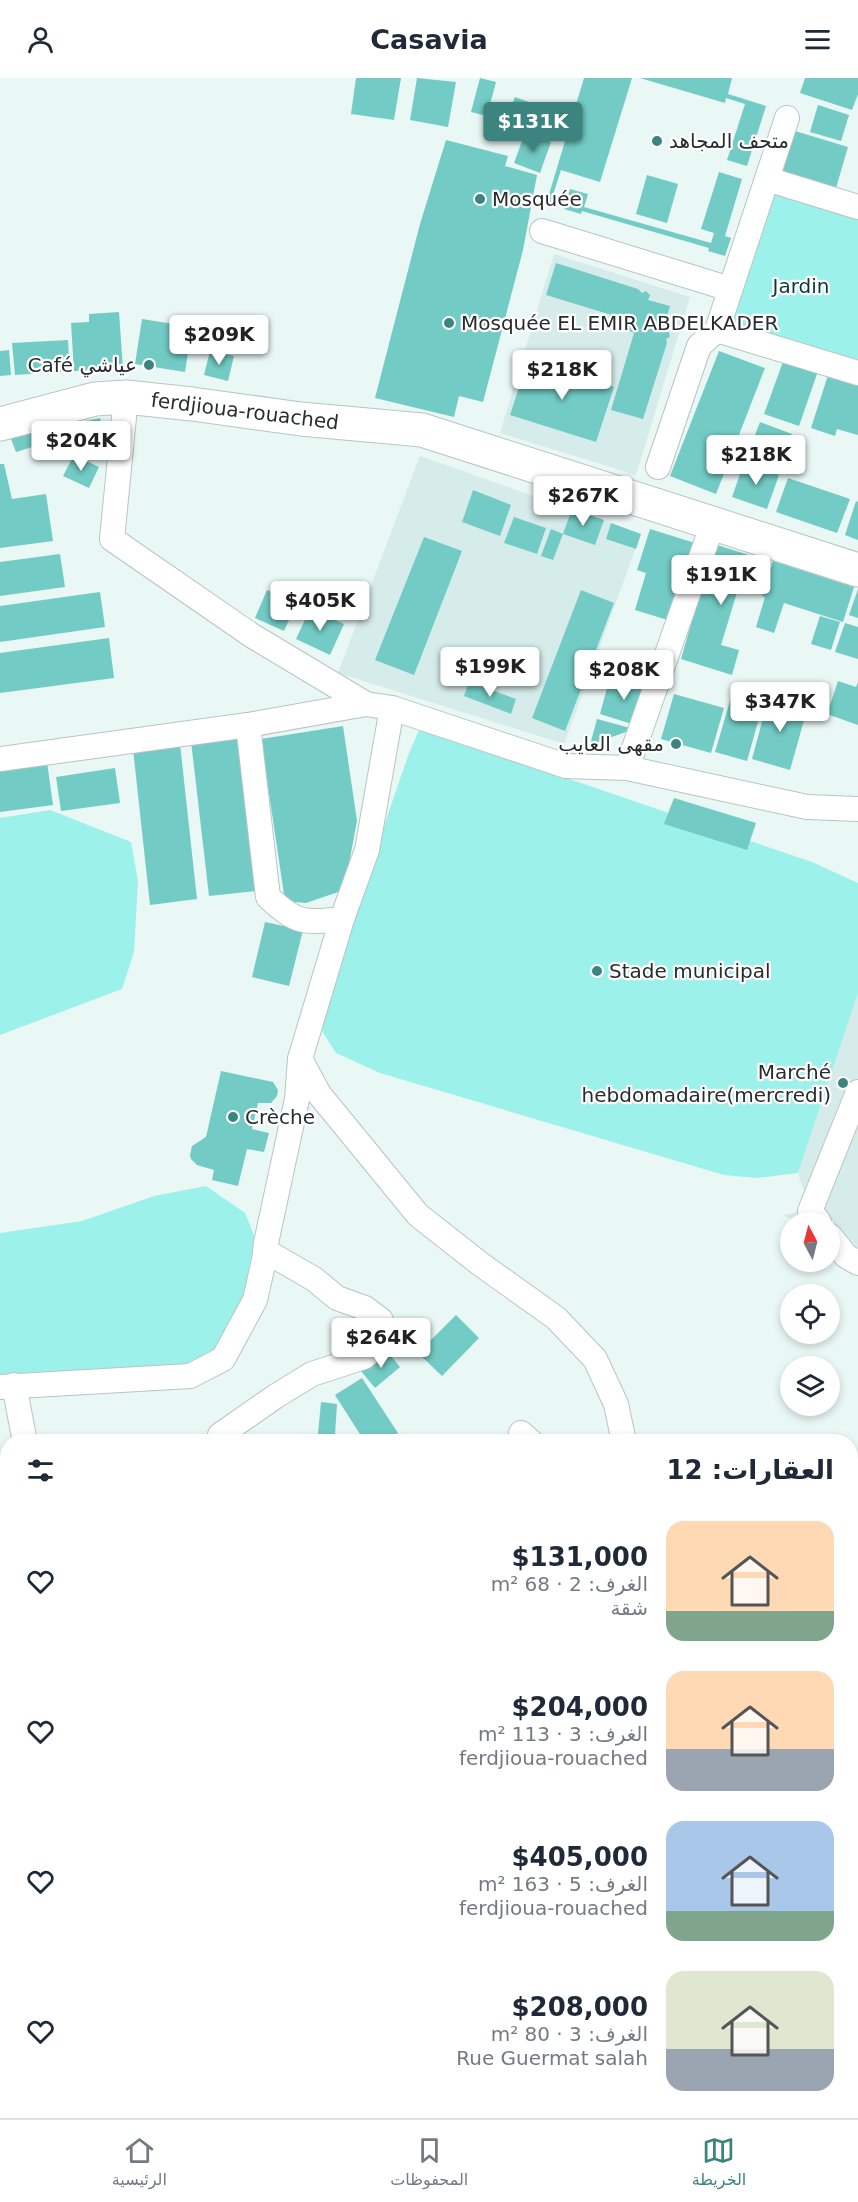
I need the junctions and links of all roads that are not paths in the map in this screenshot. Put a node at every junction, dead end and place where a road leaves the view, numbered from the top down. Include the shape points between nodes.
1 (787, 118) dead end
2 (767, 179) junction
3 (858, 207) edge
4 (542, 231) dead end
5 (730, 289) junction
6 (717, 330) junction
7 (858, 373) edge
8 (126, 397) junction
9 (0, 423) edge
10 (658, 467) dead end
11 (713, 524) junction
12 (858, 570) edge
13 (366, 704) junction
14 (392, 708) junction
15 (248, 725) junction
16 (0, 759) edge
17 (627, 768) junction
18 (858, 808) edge
19 (342, 919) junction
20 (300, 1059) junction
21 (858, 1092) edge
22 (811, 1212) edge
23 (266, 1243) junction
24 (840, 1248) edge
25 (858, 1263) edge
26 (7, 1386) edge
27 (22, 1434) edge
28 (221, 1434) edge
29 (622, 1434) edge

1 - 2 street
2 - 3 street
2 - 5 street
4 - 5 street
5 - 6 street
6 - 7 street
6 - 10 street via 699,346
8 - 9 main road, ferdjioua-rouached via 94,399
8 - 11 main road, ferdjioua-rouached via 422,430
8 - 13 street via 112,539 251,635
11 - 12 main road, ferdjioua-rouached
11 - 17 street
13 - 14 street
13 - 15 street
14 - 17 street via 566,766
14 - 19 street via 367,850
15 - 16 street
15 - 19 street via 268,897 296,918 312,922
17 - 18 street via 807,807
19 - 20 street
20 - 23 street via 297,1099
20 - 29 street via 319,1094 418,1215 556,1318 595,1359 616,1404
21 - 22 street
23 - 26 street via 255,1300 222,1359 190,1376
23 - 28 street via 267,1251 337,1298 365,1308 381,1320 381,1342 364,1357 312,1374
24 - 25 street
26 - 27 street

